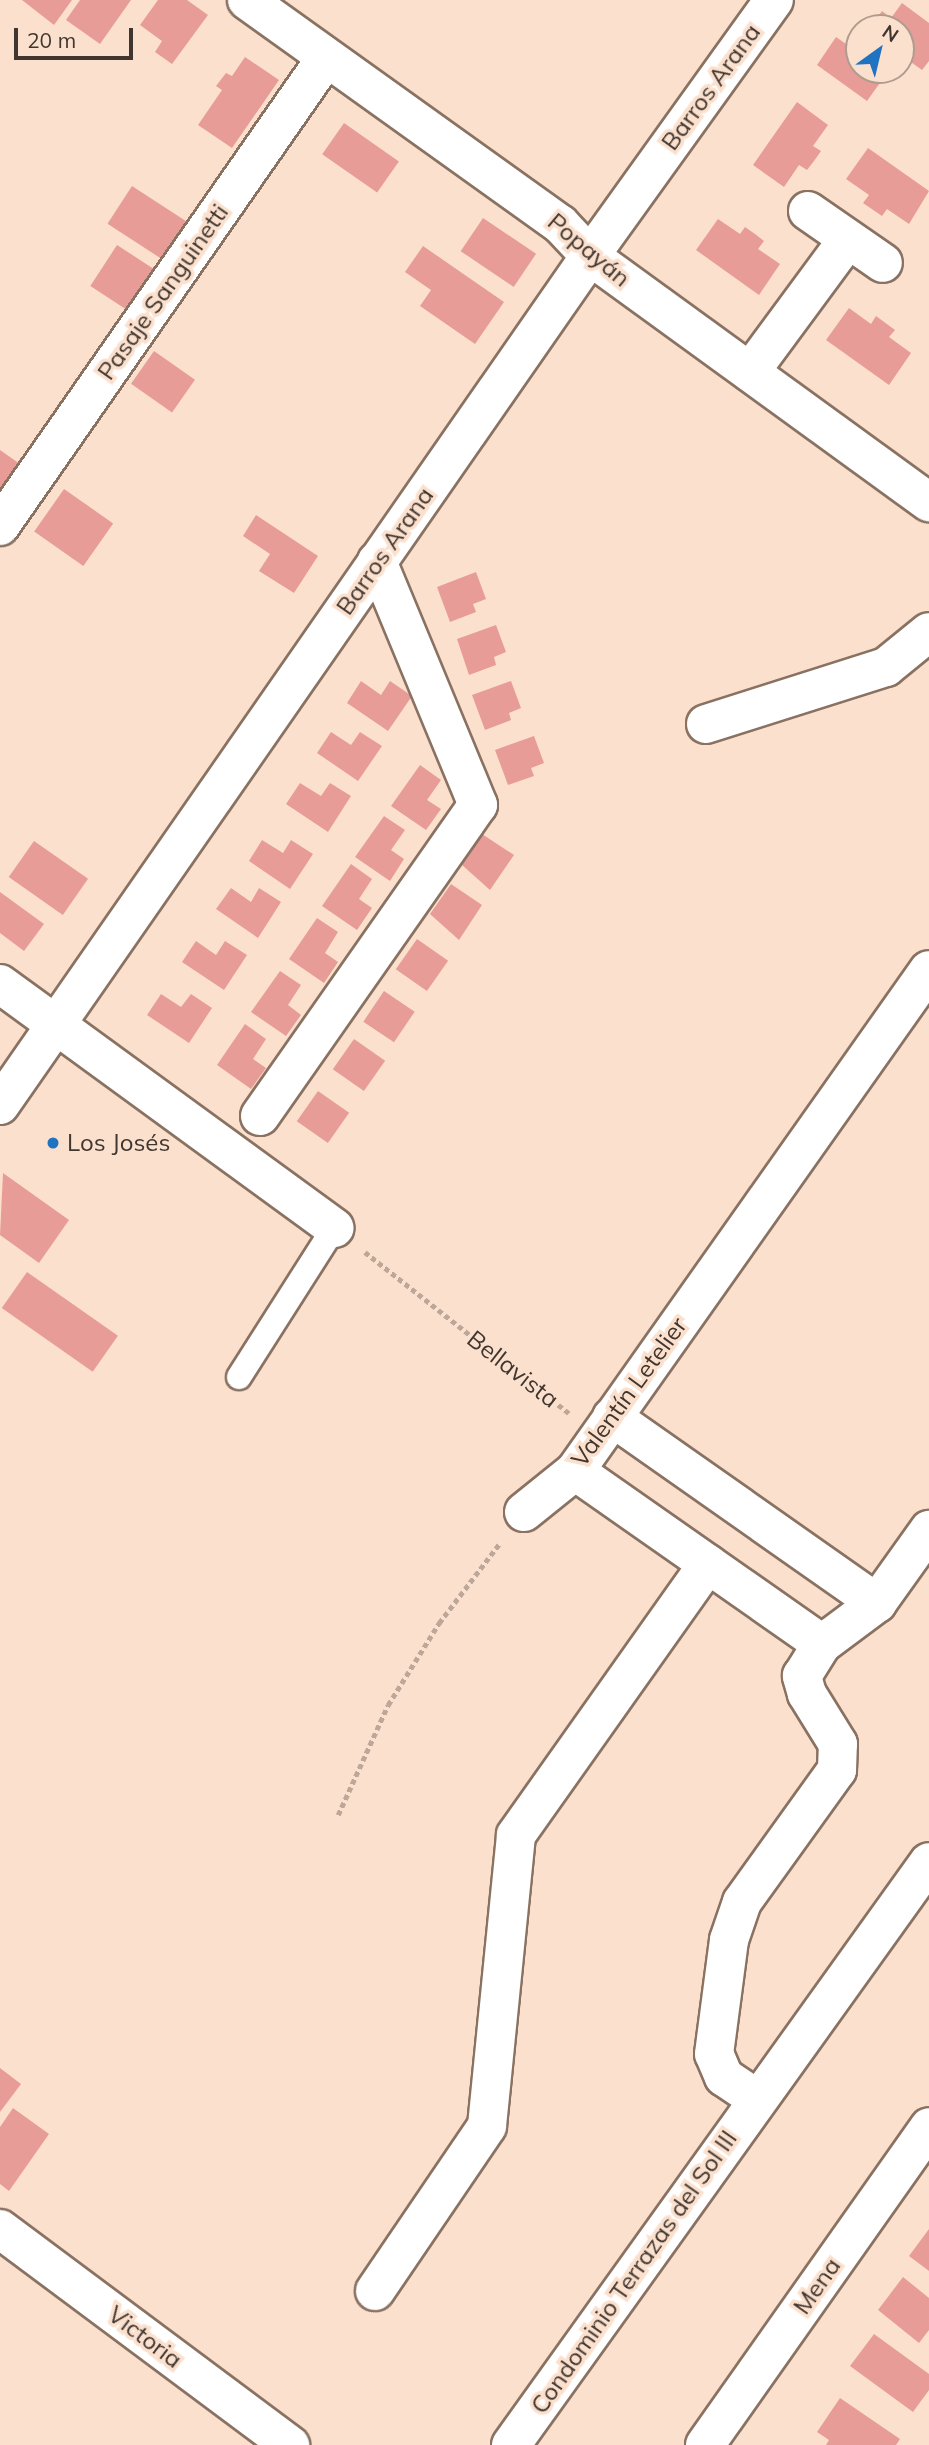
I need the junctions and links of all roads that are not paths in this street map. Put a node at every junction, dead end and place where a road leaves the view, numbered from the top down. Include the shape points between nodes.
1 (247, 0) edge
2 (774, 0) edge
3 (326, 58) junction
4 (808, 211) dead end
5 (848, 239) junction
6 (590, 256) junction
7 (883, 263) dead end
8 (750, 372) junction
9 (929, 502) edge
10 (0, 526) edge
11 (377, 561) junction
12 (929, 632) edge
13 (706, 724) dead end
14 (929, 970) edge
15 (0, 984) edge
16 (57, 1023) junction
17 (0, 1105) edge
18 (260, 1116) dead end
19 (334, 1228) joint
20 (239, 1377) dead end
21 (612, 1417) junction
22 (575, 1471) junction
23 (524, 1512) road end
24 (929, 1530) edge
25 (708, 1564) junction
26 (877, 1603) junction
27 (822, 1644) junction
28 (929, 1862) edge
29 (757, 2099) junction
30 (929, 2127) edge
31 (6, 2247) edge
32 (375, 2291) dead end
33 (290, 2445) edge
34 (511, 2445) edge
35 (705, 2445) edge

1 - 3 street, Popayán
2 - 6 street, Barros Arana
3 - 6 street, Popayán via 560,224
3 - 10 street, Pasaje Sanguinetti
4 - 5 street
5 - 7 street
5 - 8 street
6 - 8 street, Popayán
6 - 11 street, Barros Arana
8 - 9 street, Popayán
11 - 16 street, Barros Arana
11 - 18 street via 478,805
12 - 13 street via 886,667
14 - 21 street, Valentín Letelier
15 - 16 street
16 - 17 street, Barros Arana
16 - 19 street
19 - 20 lane
21 - 22 street, Valentín Letelier
21 - 26 street
22 - 23 street, Valentín Letelier
22 - 25 street
24 - 26 street
25 - 27 street
25 - 32 street via 516,1835 487,2126
26 - 27 street
27 - 29 street via 802,1676 807,1694 838,1744 837,1770 742,1902 729,1940 714,2054 724,2077
28 - 29 street, Condominio Terrazas del Sol III
29 - 34 street, Condominio Terrazas del Sol III
30 - 35 street, Mena
31 - 33 street, Victoria

